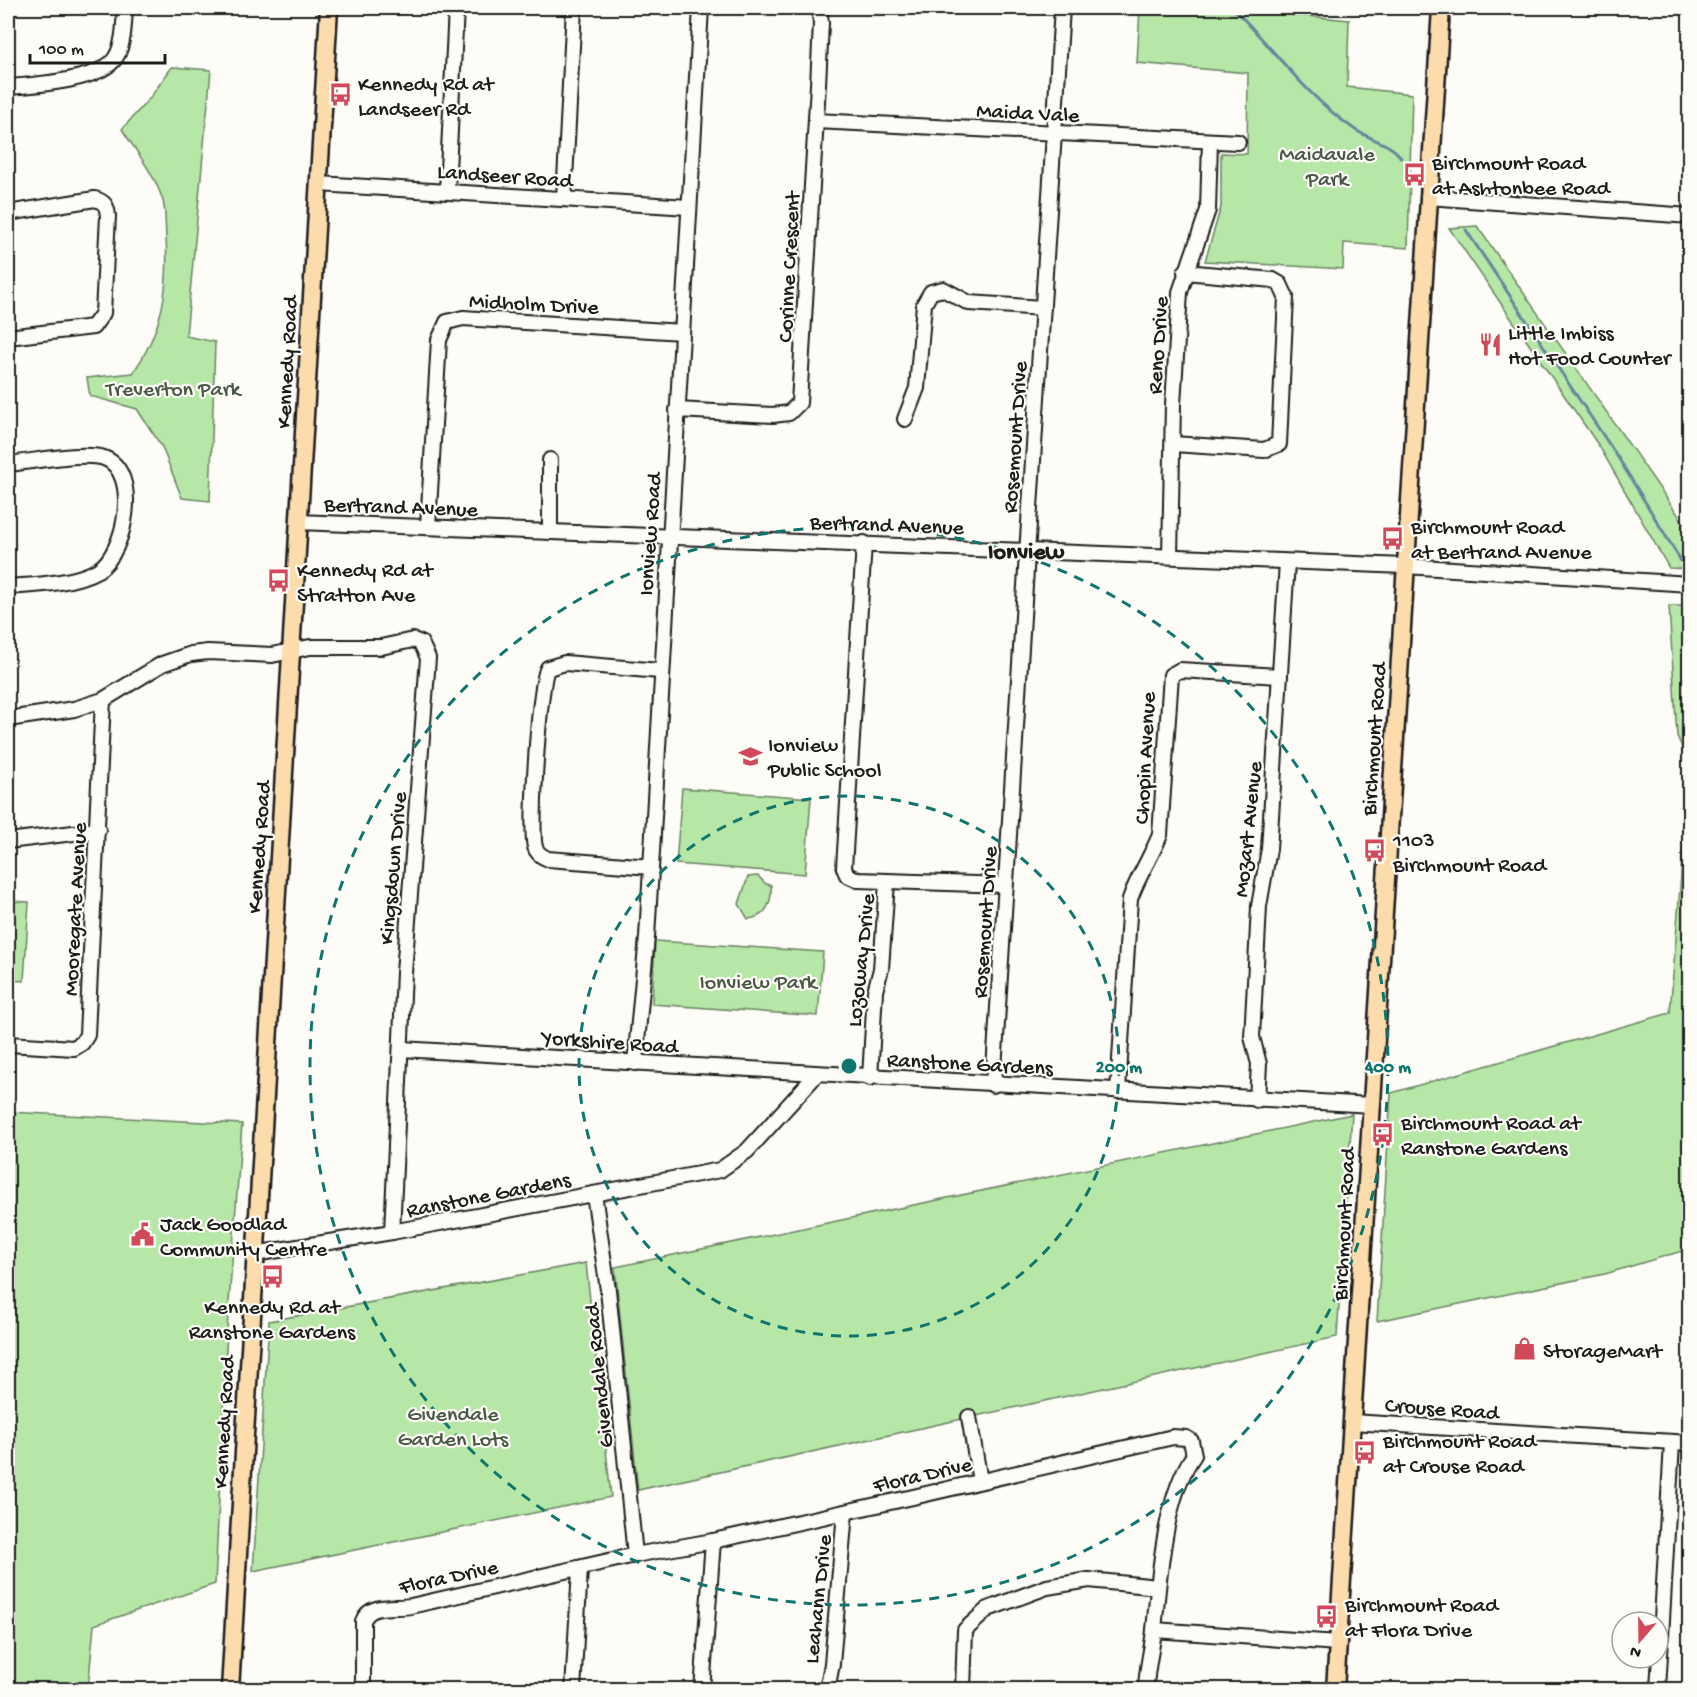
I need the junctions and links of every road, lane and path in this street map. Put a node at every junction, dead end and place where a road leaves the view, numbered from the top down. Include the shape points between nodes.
1 (124, 8) edge
2 (329, 8) edge
3 (456, 8) edge
4 (574, 8) edge
5 (700, 8) edge
6 (819, 8) edge
7 (1062, 8) edge
8 (1441, 8) edge
9 (8, 87) edge
10 (816, 121) junction
11 (1054, 134) junction
12 (1210, 141) junction
13 (1238, 142) dead end
14 (319, 184) junction
15 (447, 192) junction
16 (1428, 197) junction
17 (564, 199) junction
18 (689, 207) junction
19 (8, 213) edge
20 (1689, 216) edge
21 (1185, 272) junction
22 (1043, 308) junction
23 (682, 332) junction
24 (8, 337) edge
25 (677, 410) junction
26 (905, 419) dead end
27 (1173, 444) junction
28 (550, 460) dead end
29 (8, 464) edge
30 (298, 522) junction
31 (428, 526) junction
32 (550, 531) junction
33 (670, 537) junction
34 (864, 543) junction
35 (1026, 550) junction
36 (1170, 556) junction
37 (1287, 562) junction
38 (1405, 566) junction
39 (1689, 584) edge
40 (8, 587) edge
41 (290, 652) junction
42 (660, 671) junction
43 (1280, 676) junction
44 (103, 700) junction
45 (8, 718) edge
46 (98, 830) junction
47 (8, 841) edge
48 (651, 867) junction
49 (887, 882) junction
50 (1005, 885) junction
51 (8, 1044) edge
52 (401, 1049) junction
53 (635, 1063) junction
54 (816, 1075) junction
55 (870, 1078) junction
56 (993, 1085) junction
57 (1118, 1091) junction
58 (1257, 1100) junction
59 (1372, 1105) junction
60 (594, 1194) junction
61 (392, 1232) junction
62 (254, 1254) junction
63 (969, 1417) dead end
64 (1352, 1422) junction
65 (1672, 1443) junction
66 (1689, 1443) edge
67 (980, 1481) junction
68 (845, 1512) junction
69 (713, 1541) junction
70 (635, 1555) junction
71 (580, 1569) junction
72 (1158, 1587) junction
73 (1154, 1630) junction
74 (1338, 1644) junction
75 (230, 1689) edge
76 (363, 1689) edge
77 (573, 1689) edge
78 (702, 1689) edge
79 (827, 1689) edge
80 (963, 1689) edge
81 (1146, 1689) edge
82 (1335, 1689) edge
83 (1658, 1689) edge

1 - 9 street via 120,48 104,69
2 - 14 main road, Kennedy Road
3 - 15 street
4 - 17 street
5 - 18 street, Ionview Road
6 - 10 street, Corinne Crescent
7 - 11 street, Rosemount Drive
8 - 16 main road, Birchmount Road
10 - 11 street, Maida Vale
10 - 25 street, Corinne Crescent via 798,403 789,413 773,415
11 - 12 street, Maida Vale
11 - 22 street, Rosemount Drive
12 - 13 street, Maida Vale
12 - 21 street, Reno Drive via 1208,210
14 - 15 street, Landseer Road
14 - 30 main road, Kennedy Road
15 - 17 street, Landseer Road
16 - 20 street
16 - 38 main road, Birchmount Road
17 - 18 street, Landseer Road
18 - 23 street, Ionview Road
19 - 24 street via 95,199 107,206 108,216 103,313 99,322 85,329
21 - 27 street, Reno Drive via 1180,292
21 - 27 street via 1273,280 1283,288 1286,297 1281,436 1279,444 1264,450
22 - 26 street via 969,303 943,289 931,292 924,304 916,388
22 - 35 street, Rosemount Drive
23 - 25 street, Ionview Road
23 - 31 street, Midholm Drive via 463,318 447,322 439,340
25 - 33 street, Ionview Road
27 - 36 street, Reno Drive
28 - 32 street
29 - 40 street via 93,455 114,465 125,488 122,535 105,565 80,577
30 - 31 street, Bertrand Avenue
30 - 41 main road, Kennedy Road
31 - 32 street, Bertrand Avenue
32 - 33 street, Bertrand Avenue
33 - 34 street, Bertrand Avenue
33 - 42 street, Ionview Road
34 - 35 street, Bertrand Avenue
34 - 49 street via 844,868 852,878
35 - 36 street, Bertrand Avenue
35 - 50 street, Rosemount Drive
36 - 37 street, Bertrand Avenue
37 - 38 street, Bertrand Avenue
37 - 43 street, Mozart Avenue
38 - 39 street, Bertrand Avenue
38 - 59 main road, Birchmount Road
41 - 44 street via 178,656
41 - 52 street, Kingsdown Drive via 310,647 381,647 413,640 426,650
41 - 62 main road, Kennedy Road
42 - 48 street, Ionview Road
42 - 48 street via 565,663 548,668 542,683 536,773 534,836 535,848 541,856
43 - 57 street, Chopin Avenue via 1180,670 1171,675 1160,835 1130,899
43 - 58 street, Mozart Avenue via 1252,1024 1259,1064
44 - 45 street via 74,709
44 - 46 street, Mooregate Avenue
46 - 47 street
46 - 51 street, Mooregate Avenue via 87,1035 74,1048
48 - 53 street, Ionview Road
49 - 50 street
49 - 55 street, Lozoway Drive
50 - 56 street, Rosemount Drive
52 - 53 street, Yorkshire Road
52 - 61 street, Kingsdown Drive
53 - 54 street, Yorkshire Road
54 - 55 street, Ranstone Gardens
54 - 60 street, Ranstone Gardens via 747,1151 726,1166 699,1176
55 - 56 street, Ranstone Gardens
56 - 57 street, Ranstone Gardens
57 - 58 street, Ranstone Gardens
58 - 59 street, Ranstone Gardens
59 - 64 main road, Birchmount Road
60 - 61 street, Ranstone Gardens
60 - 70 street, Givendale Road via 608,1290
61 - 62 street, Ranstone Gardens
62 - 75 main road, Kennedy Road
63 - 67 street
64 - 65 street, Crouse Road
64 - 74 main road, Birchmount Road
65 - 66 street, Crouse Road
65 - 83 street
67 - 68 street, Flora Drive
67 - 72 street, Flora Drive via 1173,1437 1186,1438 1191,1441 1194,1455 1185,1468 1170,1516
68 - 69 street, Flora Drive
68 - 79 street, Leahann Drive
69 - 70 street, Flora Drive
69 - 78 street
70 - 71 street, Flora Drive
71 - 76 street, Flora Drive via 411,1606 374,1608 363,1621
71 - 77 street
72 - 73 street, Flora Drive
72 - 80 street via 1089,1580 1026,1593 988,1609 965,1630
73 - 74 street
73 - 81 street
74 - 82 main road, Birchmount Road

